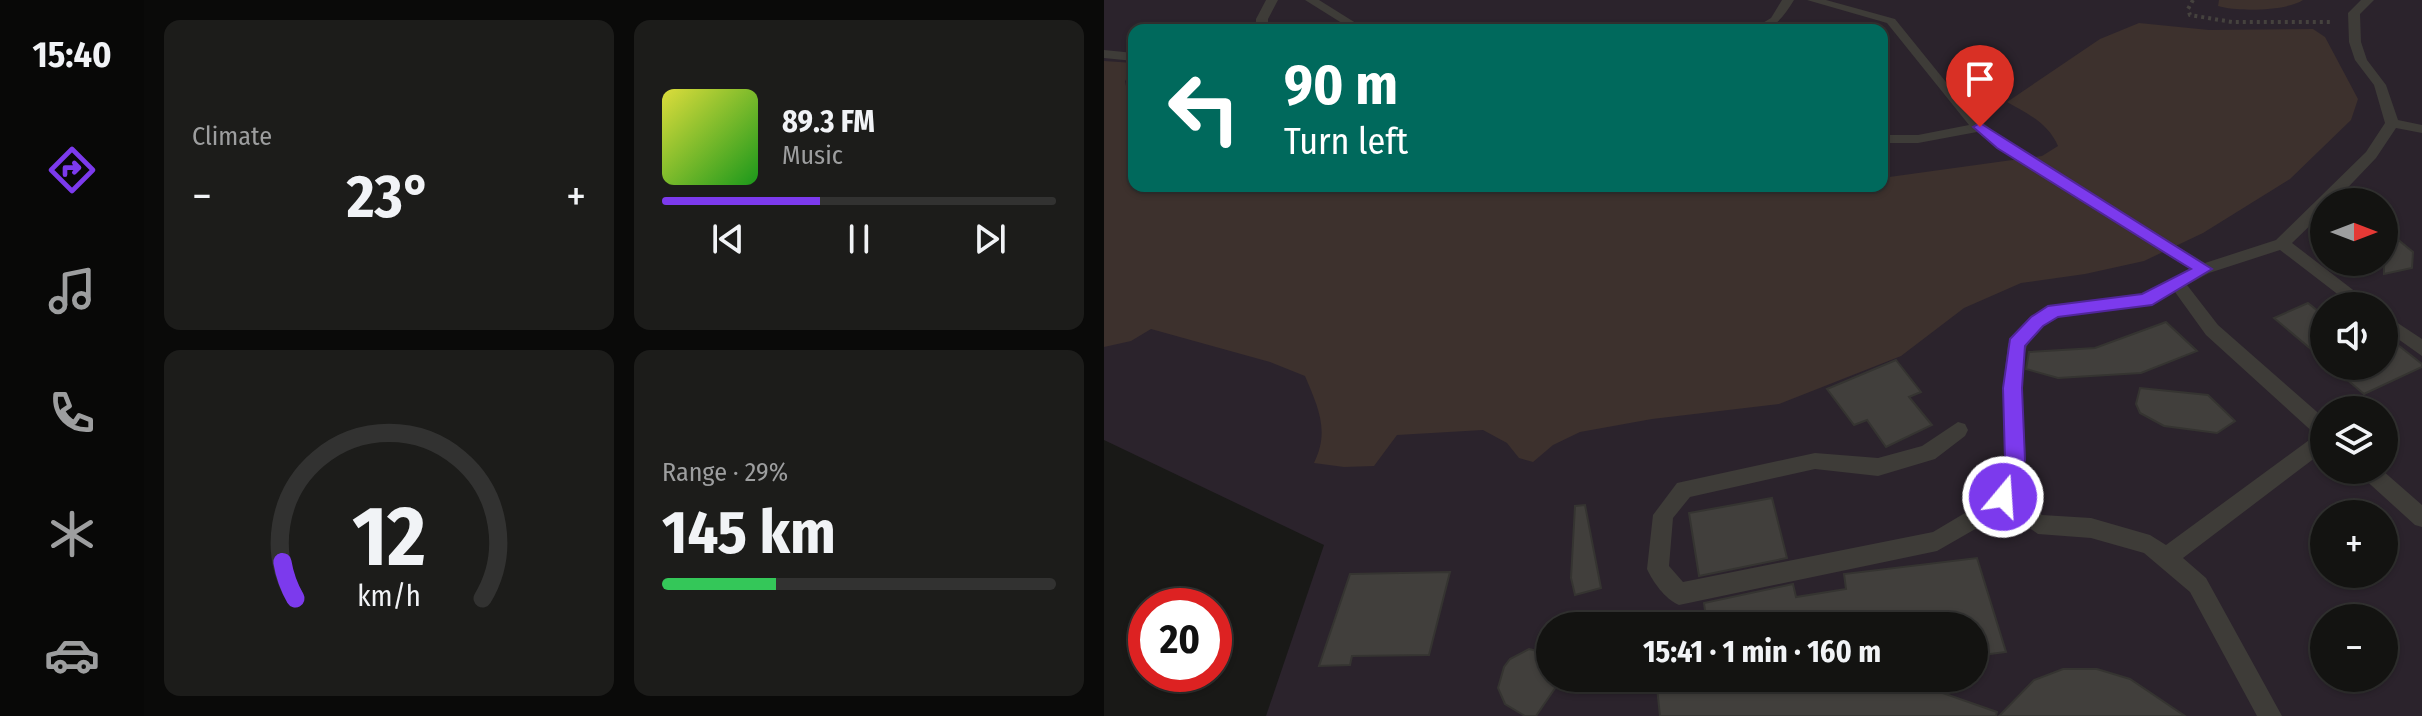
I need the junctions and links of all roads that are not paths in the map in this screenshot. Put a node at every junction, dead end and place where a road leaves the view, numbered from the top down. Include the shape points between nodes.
1 (1272, 0) edge
2 (1311, 0) edge
3 (1788, 0) edge
4 (1813, 0) edge
5 (2368, 0) edge
6 (1262, 24) edge
7 (1351, 24) edge
8 (1768, 24) edge
9 (1104, 54) edge
10 (1128, 56) edge
11 (2392, 123) junction
12 (1980, 127) junction
13 (2422, 129) edge
14 (1888, 139) edge
15 (2338, 188) edge
16 (2310, 216) edge
17 (2282, 244) junction
18 (2203, 269) junction
19 (2177, 283) junction
20 (2346, 292) edge
21 (2398, 331) edge
22 (2422, 349) edge
23 (2310, 418) edge
24 (1958, 430) dead end
25 (2310, 450) edge
26 (2384, 484) edge
27 (2003, 497) junction
28 (2422, 518) edge
29 (2166, 558) junction
30 (2270, 716) edge

1 - 6 lane
2 - 7 lane
3 - 8 lane
4 - 12 lane via 1891,21
5 - 11 lane via 2354,13 2352,23 2361,60 2380,85
9 - 10 lane
11 - 13 lane
11 - 15 lane via 2371,155
12 - 14 lane
12 - 18 lane
16 - 17 lane
17 - 18 lane
17 - 20 lane
18 - 19 lane
19 - 23 lane via 2212,330
19 - 27 lane via 2146,300 2054,311 2017,344 2012,388 2015,460
21 - 22 lane
24 - 27 lane via 1928,453 1878,467 1815,461 1684,489 1663,515 1658,569 1679,594 1937,541
25 - 29 lane
26 - 28 lane
27 - 29 lane via 2038,524 2091,528 2150,545
29 - 30 lane via 2198,585

